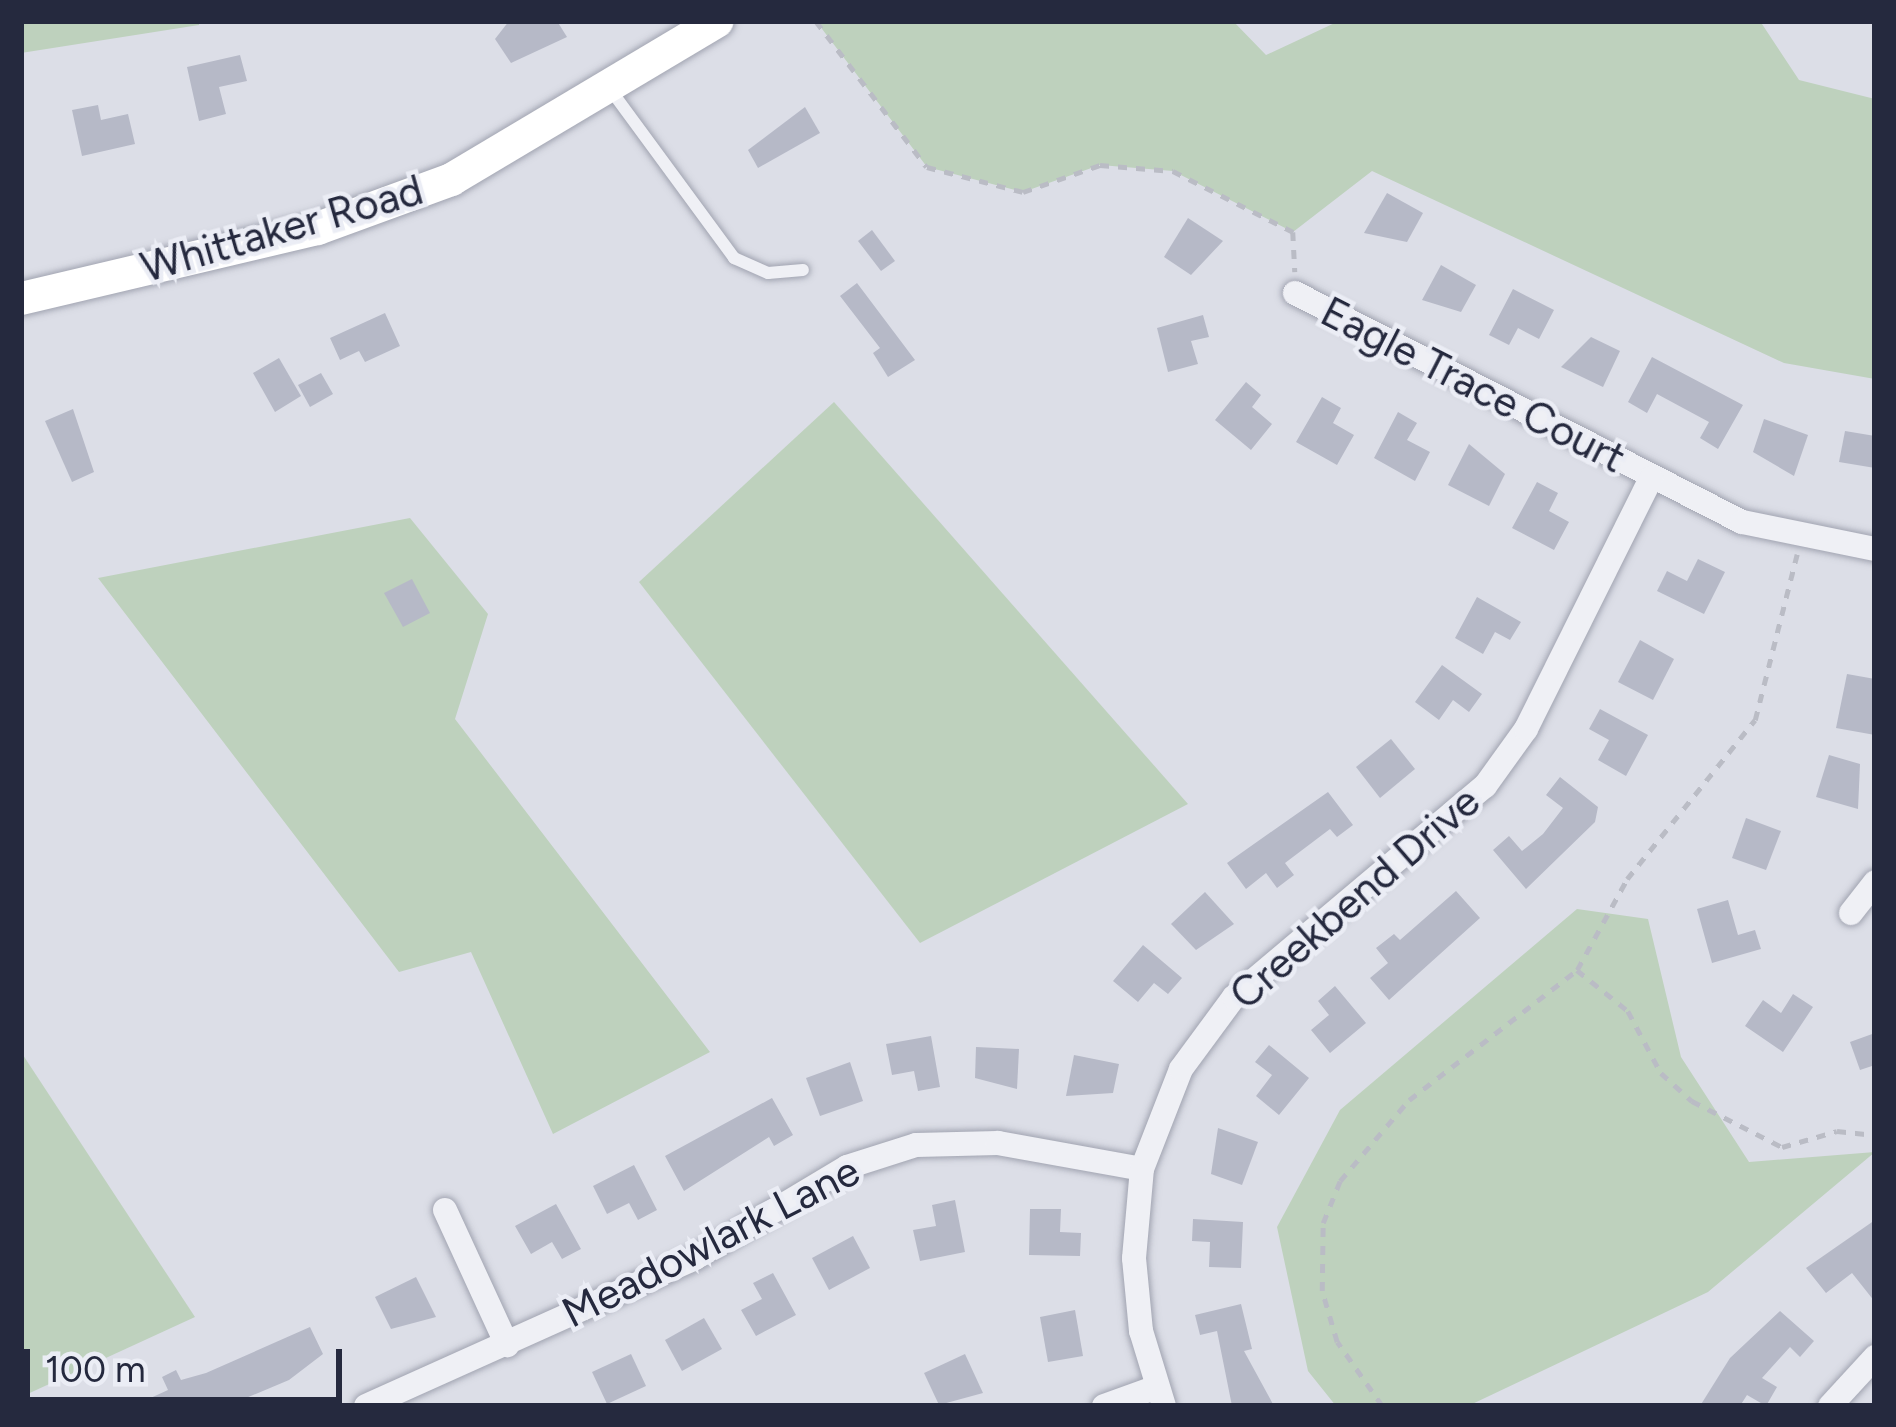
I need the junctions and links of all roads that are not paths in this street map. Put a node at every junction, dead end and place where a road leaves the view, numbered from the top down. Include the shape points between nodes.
1 (716, 21) edge
2 (607, 83) junction
3 (803, 270) dead end
4 (1295, 293) road end
5 (21, 298) edge
6 (1651, 478) junction
7 (1875, 549) edge
8 (1875, 882) edge
9 (1852, 913) dead end
10 (1142, 1169) junction
11 (446, 1210) dead end
12 (508, 1345) junction
13 (1875, 1357) edge
14 (1161, 1397) edge
15 (366, 1406) edge
16 (1104, 1406) edge
17 (1830, 1406) edge

1 - 2 main road, Whittaker Road
2 - 3 lane via 734,258 768,272
2 - 5 main road, Whittaker Road via 451,179 382,206
4 - 6 street, Eagle Trace Court
6 - 7 street, Eagle Trace Court via 1742,522
6 - 10 street, Creekbend Drive via 1526,729 1484,786 1234,998 1181,1069
8 - 9 street
10 - 12 street, Meadowlark Lane via 998,1143 916,1145 847,1168 695,1258
10 - 14 street, Creekbend Drive via 1134,1258
11 - 12 street
12 - 15 street, Meadowlark Lane
13 - 17 street
14 - 16 street

